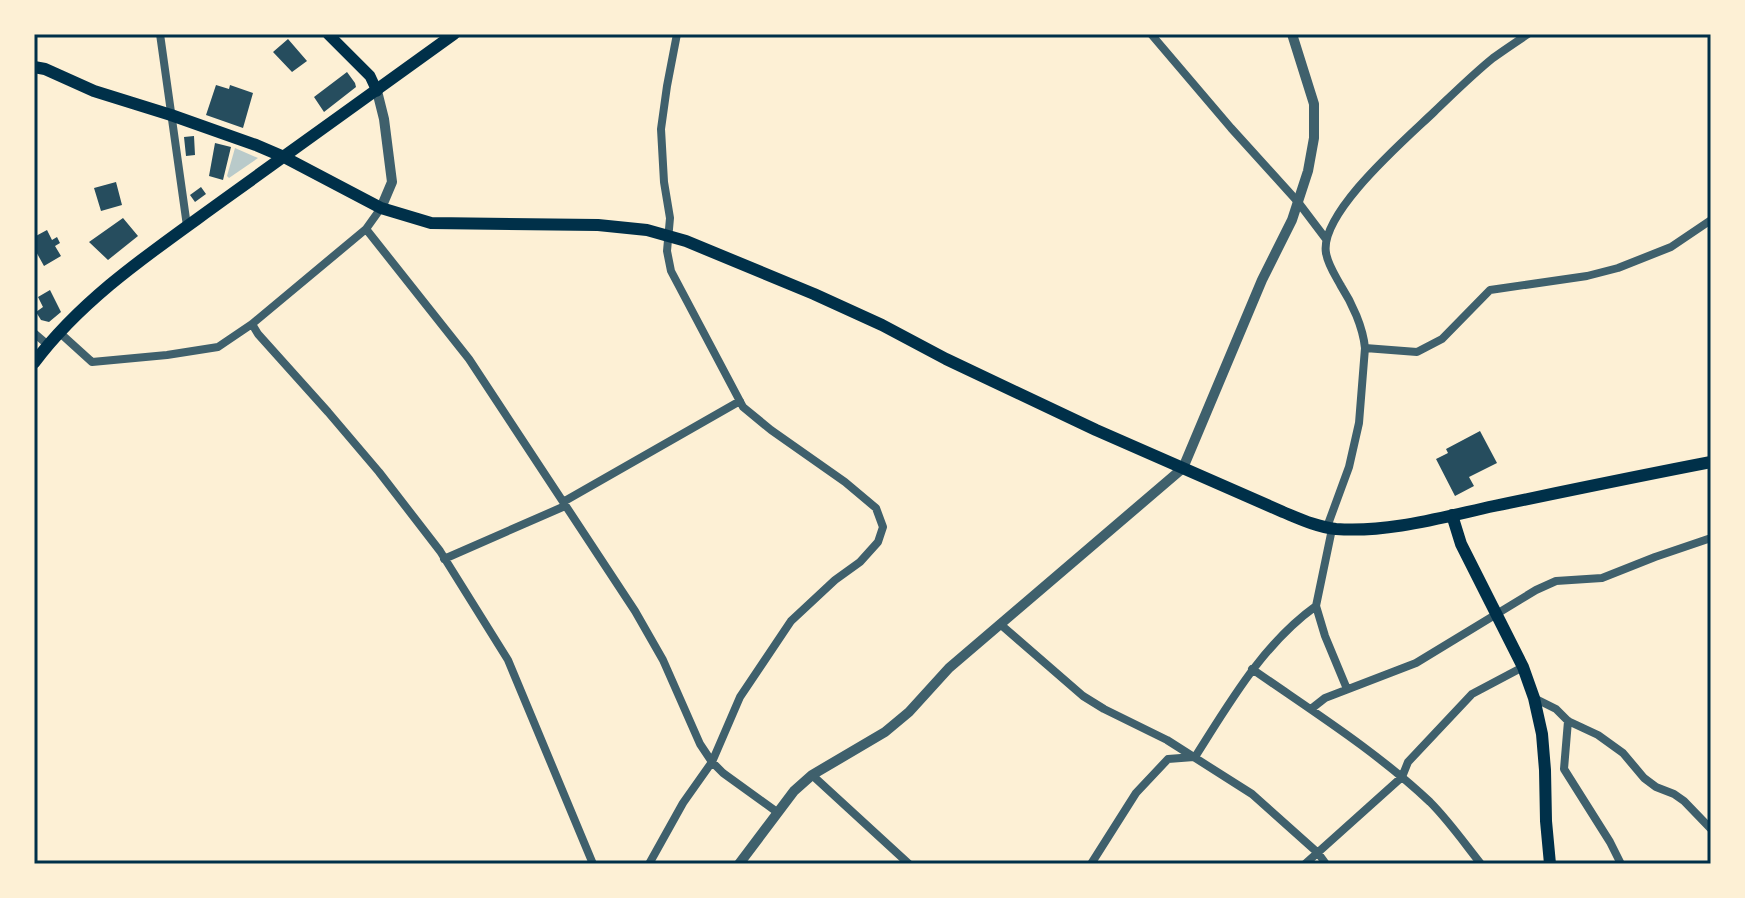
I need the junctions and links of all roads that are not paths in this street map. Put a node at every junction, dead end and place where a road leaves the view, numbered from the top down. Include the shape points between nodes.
1 (160, 34) edge
2 (328, 34) edge
3 (454, 34) edge
4 (677, 34) edge
5 (1151, 34) edge
6 (1292, 34) edge
7 (1528, 34) edge
8 (34, 67) edge
9 (377, 91) junction
10 (171, 115) junction
11 (284, 157) junction
12 (1298, 202) junction
13 (381, 208) junction
14 (1711, 220) edge
15 (187, 226) junction
16 (366, 229) junction
17 (670, 236) junction
18 (1326, 239) junction
19 (252, 324) junction
20 (34, 333) edge
21 (60, 333) junction
22 (48, 345) junction
23 (1365, 348) junction
24 (34, 363) edge
25 (740, 401) junction
26 (1711, 462) edge
27 (1183, 468) junction
28 (564, 504) junction
29 (1452, 515) junction
30 (1330, 528) junction
31 (1711, 538) edge
32 (444, 559) junction
33 (1316, 606) junction
34 (1497, 613) junction
35 (1000, 624) junction
36 (1523, 667) junction
37 (1252, 669) junction
38 (1347, 689) junction
39 (1534, 698) junction
40 (1311, 709) junction
41 (1568, 721) junction
42 (1195, 757) junction
43 (712, 762) junction
44 (1564, 769) junction
45 (1545, 770) junction
46 (812, 775) junction
47 (1402, 777) junction
48 (777, 812) junction
49 (1711, 829) edge
50 (1318, 853) junction
51 (593, 864) edge
52 (649, 864) edge
53 (739, 864) edge
54 (909, 864) edge
55 (1091, 864) edge
56 (1305, 864) edge
57 (1326, 864) edge
58 (1481, 864) edge
59 (1550, 864) edge
60 (1621, 864) edge

1 - 10 street
2 - 9 main road via 370,76
3 - 9 main road
4 - 17 street via 661,129
5 - 12 street
6 - 12 street via 1314,104 1314,138
7 - 18 street via 1459,87 1373,170 1339,212
8 - 10 main road
9 - 11 main road
9 - 13 street via 392,182
10 - 11 main road
10 - 15 street
11 - 13 main road
11 - 15 main road
12 - 18 street
12 - 27 street
13 - 16 street
13 - 17 main road via 431,223 598,225
14 - 23 street via 1671,247 1618,268 1490,290 1442,339 1417,352
15 - 21 main road
16 - 19 street
16 - 28 street via 469,359
17 - 25 street via 671,271
17 - 27 main road via 814,294
18 - 23 street via 1331,270
19 - 21 street via 218,347 92,362
19 - 32 street via 379,472
20 - 22 street
21 - 22 main road
22 - 24 main road
23 - 30 street via 1359,423
25 - 28 street
25 - 43 street via 876,508 883,527 878,542 860,562 791,621 740,697
26 - 29 main road
27 - 30 main road
27 - 35 street
28 - 32 street
28 - 43 street via 635,611
29 - 30 main road via 1385,527
29 - 34 main road
30 - 33 street
31 - 34 street via 1602,578 1556,581
32 - 51 street via 508,660
33 - 37 street
33 - 38 street
34 - 36 main road
34 - 38 street via 1416,663
35 - 42 street via 1083,696
35 - 46 street via 885,732
36 - 39 main road
36 - 47 street via 1472,694 1408,762
37 - 40 street
37 - 42 street
38 - 40 street
39 - 41 street
39 - 45 main road
40 - 47 street
41 - 44 street
41 - 49 street via 1623,753 1644,778 1684,801
42 - 50 street via 1252,794
42 - 55 street via 1168,759 1136,793
43 - 48 street
43 - 52 street
44 - 45 street
44 - 60 street
45 - 59 main road
46 - 48 street
46 - 54 street
47 - 50 street
47 - 58 street
48 - 53 street
50 - 56 street
50 - 57 street

